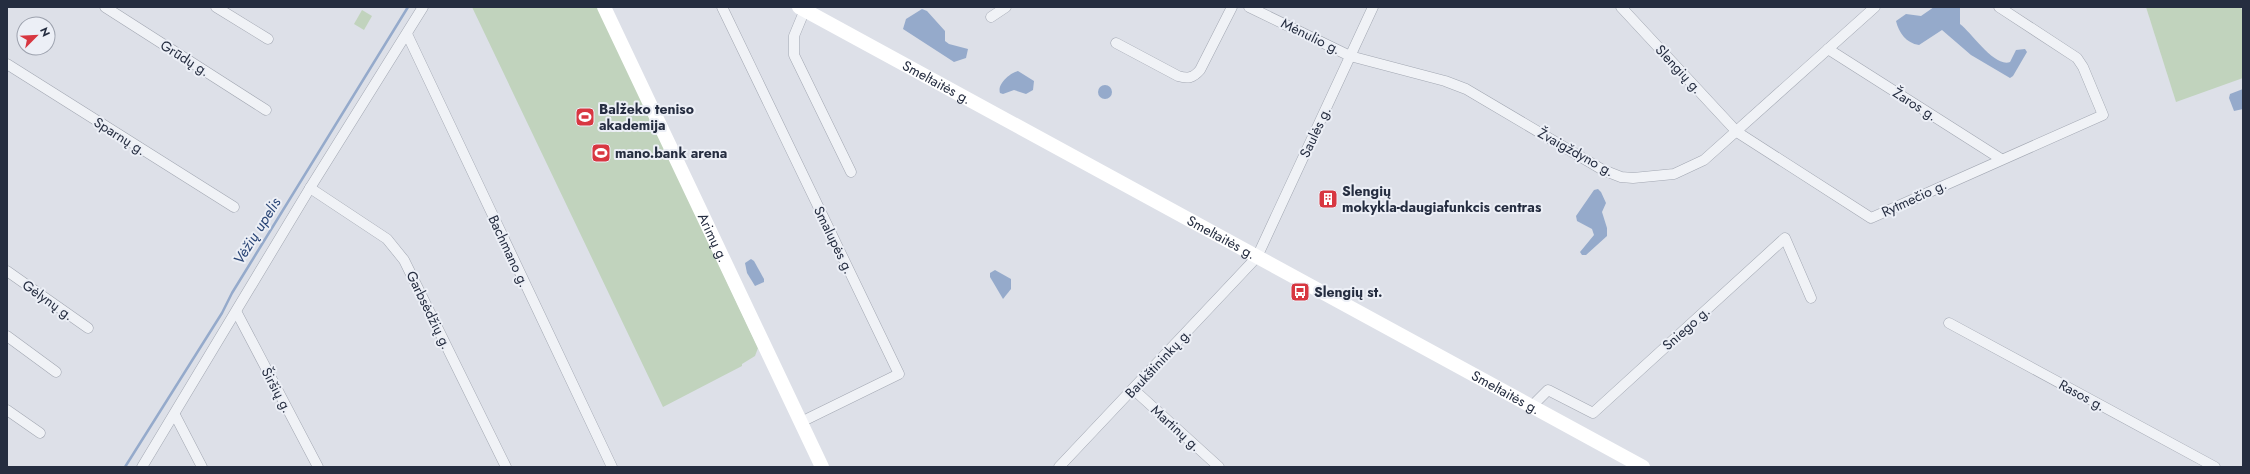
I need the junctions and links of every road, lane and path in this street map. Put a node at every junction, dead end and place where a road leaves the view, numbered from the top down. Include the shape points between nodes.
1 (105, 7) edge
2 (216, 7) edge
3 (423, 7) edge
4 (604, 7) edge
5 (722, 7) edge
6 (1006, 7) edge
7 (1232, 7) edge
8 (1250, 7) edge
9 (1373, 7) edge
10 (1621, 7) edge
11 (1875, 7) edge
12 (1999, 7) edge
13 (803, 8) edge
14 (991, 17) dead end
15 (407, 34) junction
16 (268, 40) dead end
17 (1116, 43) dead end
18 (1828, 50) junction
19 (1350, 56) junction
20 (7, 64) edge
21 (266, 110) dead end
22 (1737, 132) junction
23 (2001, 159) junction
24 (851, 172) dead end
25 (310, 188) junction
26 (234, 207) dead end
27 (1257, 257) junction
28 (7, 271) edge
29 (1811, 298) dead end
30 (237, 313) junction
31 (1949, 323) dead end
32 (88, 328) dead end
33 (7, 336) edge
34 (56, 372) dead end
35 (1133, 389) junction
36 (1532, 406) junction
37 (7, 410) edge
38 (175, 415) junction
39 (801, 422) junction
40 (40, 433) dead end
41 (146, 465) edge
42 (202, 467) edge
43 (318, 467) edge
44 (506, 467) edge
45 (612, 467) edge
46 (822, 467) edge
47 (1059, 467) edge
48 (1219, 467) edge
49 (1643, 467) edge
50 (2215, 467) edge

1 - 21 street, Grūdų g.
2 - 16 street
3 - 15 street
4 - 39 main road, Arimų g.
5 - 39 street, Smalupės g. via 899,374
6 - 14 street
7 - 17 street via 1200,70 1191,77 1178,76
8 - 19 street, Mėnulio g.
9 - 19 street, Saulės g.
10 - 22 street, Slengių g.
11 - 18 street, Žvaigždyno g.
12 - 23 street, Rytmečio g. via 2077,58 2103,115
13 - 24 street via 794,36 794,55
13 - 27 main road, Smeltaitės g.
15 - 25 street
15 - 45 street, Bachmano g.
18 - 22 street, Žvaigždyno g.
18 - 23 street, Žaros g.
19 - 22 street, Žvaigždyno g. via 1466,89 1603,170 1621,177 1674,174 1704,160
19 - 27 street, Saulės g.
20 - 26 street, Sparnų g.
22 - 23 street, Rytmečio g. via 1871,218
25 - 30 street
25 - 44 street, Garbsėdžių g. via 387,240 404,260
27 - 35 street, Baukštininkų g.
27 - 36 main road, Smeltaitės g.
28 - 32 street, Gėlynų g.
29 - 36 street, Sniego g. via 1785,238 1593,413 1548,390
30 - 38 street
30 - 43 street, Širšių g.
31 - 50 street, Rasos g.
33 - 34 street
35 - 47 street, Baukštininkų g.
35 - 48 street, Martinų g.
36 - 49 main road, Smeltaitės g.
37 - 40 street
38 - 41 street
38 - 42 street
39 - 46 main road, Arimų g.

